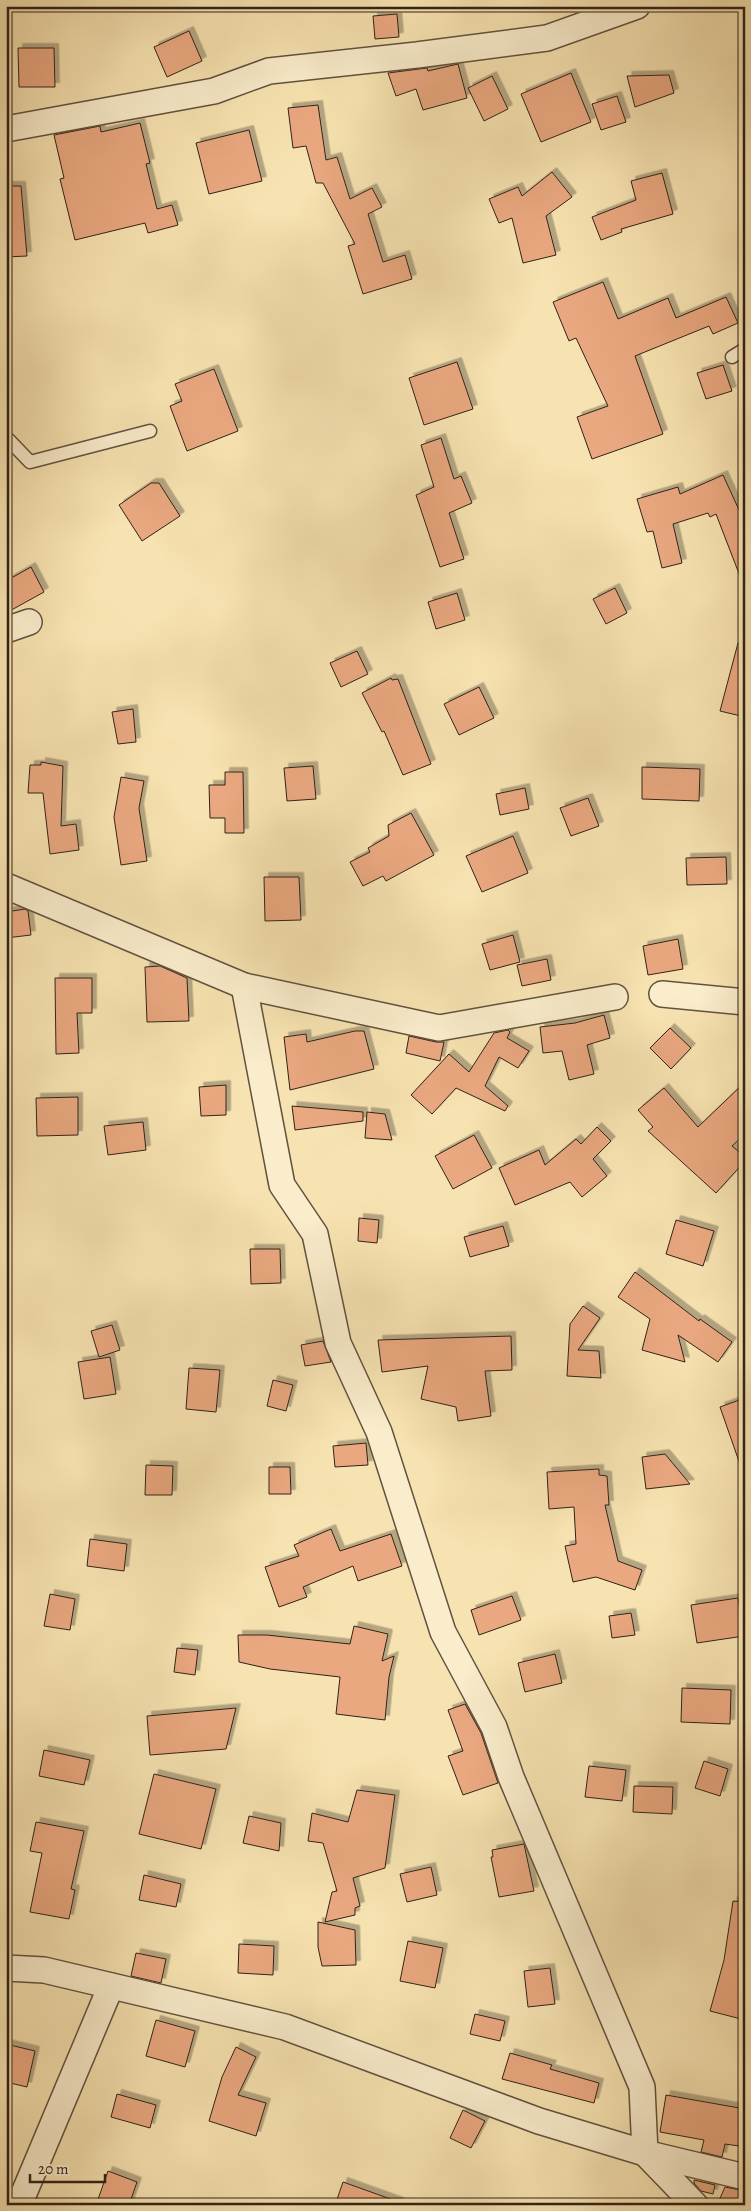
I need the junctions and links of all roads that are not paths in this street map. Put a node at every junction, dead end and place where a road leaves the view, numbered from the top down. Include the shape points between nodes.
1 (637, 6) edge
2 (6, 129) edge
3 (745, 349) edge
4 (732, 357) dead end
5 (150, 431) dead end
6 (6, 437) edge
7 (29, 622) dead end
8 (6, 630) edge
9 (6, 886) edge
10 (244, 986) junction
11 (662, 994) dead end
12 (616, 997) dead end
13 (745, 1002) edge
14 (6, 1968) edge
15 (111, 1986) junction
16 (645, 2153) junction
17 (745, 2177) edge
18 (19, 2205) edge
19 (694, 2205) edge

1 - 2 street via 547,38 270,70 214,91
3 - 4 lane
5 - 6 lane via 30,462
7 - 8 street
9 - 10 street
10 - 12 street via 439,1028
10 - 16 street via 282,1184 315,1234 338,1343 379,1432 442,1632 494,1727 511,1777 642,2087
11 - 13 street
14 - 15 street via 44,1970
15 - 16 street via 285,2028 539,2121
15 - 18 street
16 - 17 street
16 - 19 street

